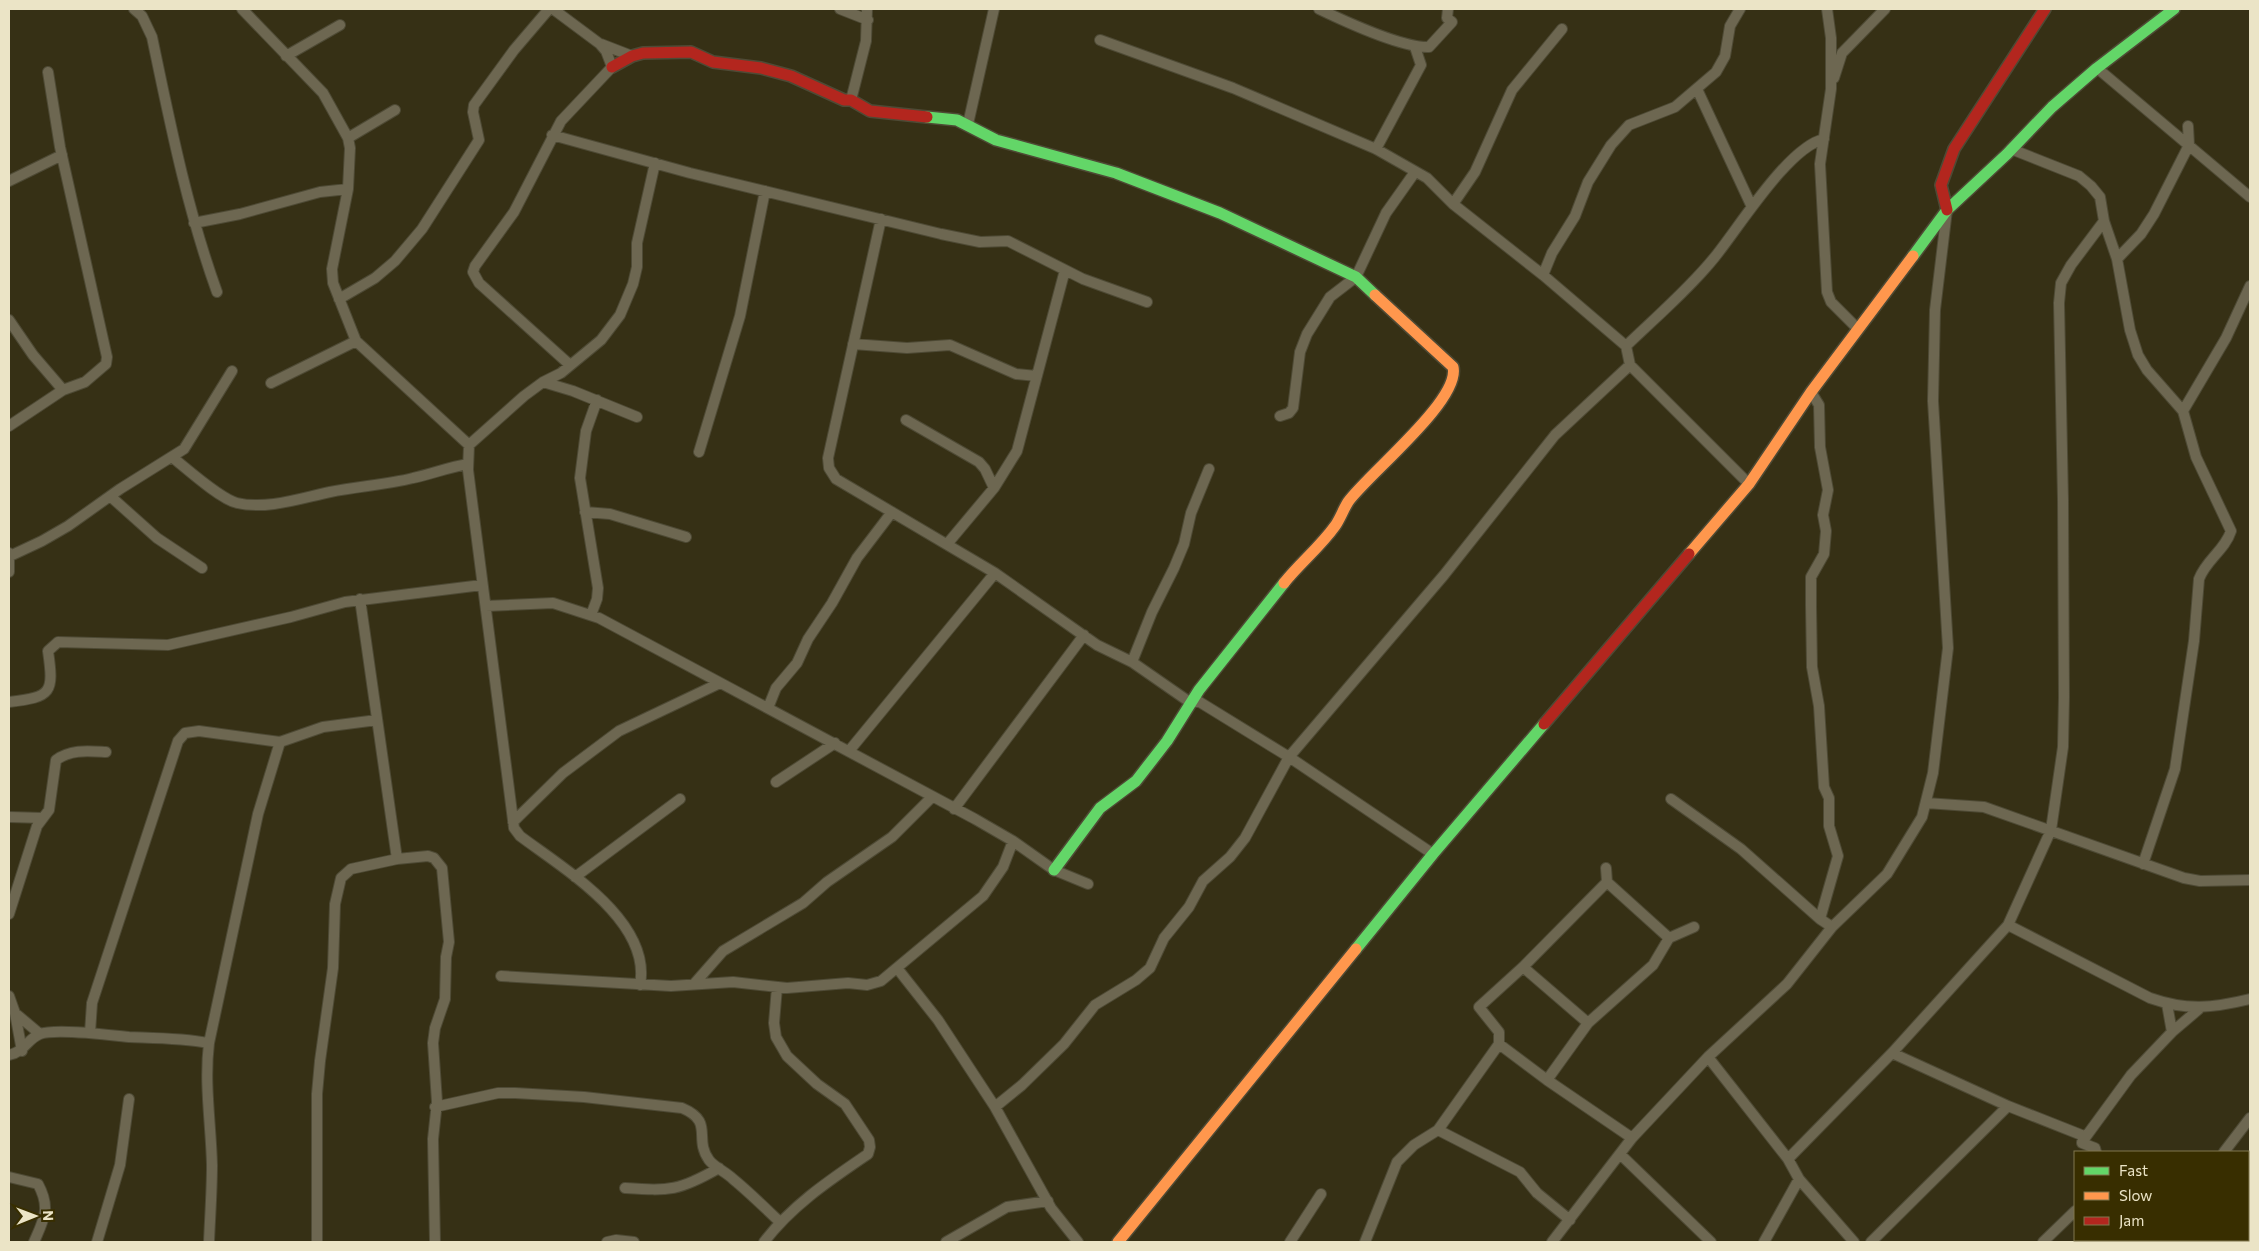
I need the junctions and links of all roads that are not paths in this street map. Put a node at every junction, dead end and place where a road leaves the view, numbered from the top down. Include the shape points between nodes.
1 (134, 9) edge
2 (242, 9) edge
3 (549, 9) edge
4 (553, 9) edge
5 (840, 9) edge
6 (867, 9) edge
7 (994, 9) edge
8 (1319, 9) edge
9 (1448, 9) edge
10 (1740, 9) edge
11 (1827, 9) edge
12 (1885, 9) edge
13 (2044, 9) edge
14 (2174, 9) edge
15 (868, 20) junction
16 (340, 25) dead end
17 (1562, 29) dead end
18 (1100, 40) dead end
19 (600, 44) junction
20 (1415, 47) junction
21 (1429, 47) junction
22 (286, 56) junction
23 (632, 56) junction
24 (1421, 65) junction
25 (612, 67) junction
26 (2097, 68) junction
27 (48, 72) dead end
28 (1831, 89) junction
29 (1697, 90) junction
30 (851, 100) junction
31 (394, 110) dead end
32 (968, 124) junction
33 (2188, 126) dead end
34 (552, 135) junction
35 (348, 138) junction
36 (1824, 139) junction
37 (2188, 145) junction
38 (1376, 149) junction
39 (2011, 150) junction
40 (62, 155) junction
41 (655, 163) junction
42 (1415, 172) junction
43 (9, 181) edge
44 (348, 189) junction
45 (765, 191) junction
46 (2250, 197) edge
47 (1452, 204) junction
48 (1751, 205) junction
49 (1947, 210) junction
50 (881, 219) junction
51 (2104, 221) junction
52 (194, 223) junction
53 (2117, 259) junction
54 (1065, 270) junction
55 (1543, 275) junction
56 (1356, 277) junction
57 (2250, 286) edge
58 (217, 292) dead end
59 (339, 298) junction
60 (1147, 302) dead end
61 (9, 320) edge
62 (1858, 329) junction
63 (356, 341) junction
64 (853, 344) junction
65 (1626, 346) junction
66 (570, 365) junction
67 (1630, 366) junction
68 (232, 371) dead end
69 (1037, 376) junction
70 (544, 382) junction
71 (271, 383) dead end
72 (63, 390) junction
73 (1811, 392) junction
74 (597, 400) junction
75 (2183, 411) junction
76 (637, 416) dead end
77 (1280, 416) dead end
78 (906, 420) dead end
79 (9, 426) edge
80 (469, 445) junction
81 (699, 452) dead end
82 (172, 457) junction
83 (468, 464) junction
84 (1209, 469) dead end
85 (1749, 484) junction
86 (994, 488) junction
87 (110, 496) junction
88 (586, 512) junction
89 (892, 512) junction
90 (686, 536) dead end
91 (948, 543) junction
92 (9, 555) edge
93 (202, 568) dead end
94 (9, 572) edge
95 (996, 573) junction
96 (482, 585) junction
97 (360, 600) junction
98 (486, 606) junction
99 (591, 614) junction
100 (1084, 635) junction
101 (1132, 662) junction
102 (720, 683) junction
103 (9, 702) edge
104 (1191, 703) junction
105 (768, 708) junction
106 (377, 720) junction
107 (280, 742) junction
108 (835, 743) junction
109 (850, 751) junction
110 (106, 752) dead end
111 (1289, 757) junction
112 (776, 782) dead end
113 (932, 797) junction
114 (680, 798) dead end
115 (1671, 799) dead end
116 (1926, 803) junction
117 (954, 808) junction
118 (9, 817) edge
119 (43, 818) junction
120 (513, 822) junction
121 (2051, 830) junction
122 (1013, 841) junction
123 (1433, 854) junction
124 (397, 859) junction
125 (2143, 864) junction
126 (1606, 868) dead end
127 (1054, 870) junction
128 (574, 877) junction
129 (2250, 880) edge
130 (1607, 882) junction
131 (1088, 884) dead end
132 (9, 914) edge
133 (1820, 919) junction
134 (2008, 924) junction
135 (1694, 927) dead end
136 (1832, 927) junction
137 (1669, 938) junction
138 (1523, 967) junction
139 (897, 968) junction
140 (501, 976) dead end
141 (694, 984) junction
142 (640, 985) junction
143 (777, 987) junction
144 (9, 996) edge
145 (2250, 1000) edge
146 (2167, 1004) junction
147 (1315, 1008) dead end
148 (2199, 1009) junction
149 (15, 1013) junction
150 (1588, 1023) junction
151 (2172, 1032) junction
152 (40, 1034) junction
153 (90, 1034) junction
154 (209, 1043) junction
155 (1499, 1044) junction
156 (22, 1050) junction
157 (1892, 1053) junction
158 (9, 1055) edge
159 (1708, 1057) junction
160 (1546, 1080) junction
161 (129, 1100) dead end
162 (2008, 1106) junction
163 (435, 1107) junction
164 (995, 1107) junction
165 (2250, 1118) edge
166 (1438, 1130) junction
167 (1632, 1138) junction
168 (2082, 1143) junction
169 (2096, 1151) edge
170 (2225, 1151) edge
171 (1621, 1155) junction
172 (1788, 1159) junction
173 (719, 1168) junction
174 (9, 1177) edge
175 (1799, 1180) junction
176 (625, 1188) dead end
177 (1321, 1194) dead end
178 (1048, 1201) junction
179 (2074, 1212) edge
180 (1570, 1220) junction
181 (780, 1222) junction
182 (34, 1242) edge
183 (98, 1242) edge
184 (209, 1242) edge
185 (317, 1242) edge
186 (435, 1242) edge
187 (607, 1242) edge
188 (634, 1242) edge
189 (764, 1242) edge
190 (946, 1242) edge
191 (1078, 1242) edge
192 (1118, 1242) edge
193 (1290, 1242) edge
194 (1365, 1242) edge
195 (1552, 1242) edge
196 (1710, 1242) edge
197 (1764, 1242) edge
198 (1854, 1242) edge
199 (1871, 1242) edge
200 (2043, 1242) edge

1 - 52 street via 142,16 152,37
2 - 22 street
3 - 59 street via 474,105 479,140 422,229 395,261 375,278
4 - 19 street
5 - 15 street
6 - 15 street
7 - 32 street
8 - 20 street
9 - 21 street via 1447,18 1452,22
10 - 29 street via 1730,26 1722,64
11 - 28 street via 1831,38
12 - 28 street via 1842,53
13 - 49 street via 1954,149 1941,185
14 - 26 street
15 - 30 street
16 - 22 street
17 - 47 street via 1512,90 1475,172
18 - 38 street via 1233,88
19 - 23 street
19 - 25 street
20 - 21 street
20 - 24 street
21 - 24 street
22 - 35 street via 323,93
23 - 25 street
23 - 30 street via 691,52 713,62 792,76 844,100
24 - 38 street
25 - 34 street via 560,121
26 - 37 street
26 - 39 street via 2052,107
27 - 40 street
28 - 36 street
29 - 48 street
29 - 55 street via 1664,113 1629,125 1611,145 1588,182 1575,216 1552,253
30 - 32 street via 870,111 957,120
31 - 35 street
32 - 56 street via 996,140 1116,172 1220,214
33 - 37 street
34 - 41 street
34 - 66 street via 514,212 474,266 473,272 479,283
35 - 44 street
36 - 48 street via 1800,152
36 - 62 street via 1820,164 1828,292 1831,302
37 - 46 street
37 - 53 street via 2148,226
38 - 42 street
39 - 49 street
39 - 51 street via 2078,176 2100,198
40 - 43 street
40 - 72 street via 107,357 106,364 85,382
41 - 45 street
41 - 66 street via 637,243 637,267 629,300 612,328
42 - 47 street via 1427,178
42 - 56 street via 1386,213
44 - 52 street via 320,192
44 - 59 street via 332,269
45 - 50 street
45 - 81 street via 740,316
47 - 55 street
48 - 65 street via 1714,258
49 - 62 street
49 - 116 street via 1935,310 1933,401 1948,648 1933,773
50 - 54 street via 980,242 1008,241
50 - 64 street
51 - 53 street
51 - 121 street via 2061,283 2059,303 2064,697 2063,747
52 - 58 street
53 - 75 street via 2138,355
54 - 60 street
54 - 69 street
55 - 65 street
56 - 77 street via 1330,297 1307,334 1300,352 1293,408
56 - 104 street via 1448,362 1455,375 1454,381 1400,450 1348,502 1335,526 1288,577
57 - 75 street via 2226,338
59 - 63 street
61 - 72 street
62 - 73 street
63 - 71 street
63 - 80 street
64 - 69 street via 907,348 950,345 1016,374
64 - 89 street via 828,458 829,468 836,479
65 - 67 street
66 - 70 street
67 - 85 street
67 - 111 street via 1555,435 1444,575
68 - 82 street via 184,449
69 - 86 street via 1017,451
70 - 74 street
70 - 80 street
72 - 79 street
73 - 85 street
73 - 133 street via 1819,405 1820,447 1828,490 1823,515 1826,531 1824,554 1811,577 1812,667 1819,706 1824,787 1829,798 1829,826 1838,856
74 - 76 street
74 - 88 street via 581,455 580,478
75 - 125 street via 2196,457 2231,530 2225,544 2201,572 2199,579 2194,642 2175,769
78 - 86 street via 979,462
80 - 83 street
82 - 83 street via 234,503 247,504 282,503 396,482 445,467
82 - 87 street
83 - 96 street
84 - 101 street via 1191,513 1181,552
85 - 123 street
86 - 91 street
87 - 92 street via 49,537
87 - 93 street via 157,538
88 - 90 street via 610,514
88 - 99 street via 598,588
89 - 91 street
89 - 105 street via 857,558 797,663 776,688
91 - 95 street
92 - 94 street
95 - 100 street
95 - 109 street
96 - 97 street
96 - 98 street
97 - 103 street via 168,645 58,642 48,651 52,679 47,690 35,699
97 - 106 street
98 - 99 street via 553,603
98 - 120 street
99 - 102 street
100 - 101 street
100 - 117 street
101 - 104 street
102 - 105 street
102 - 120 street via 619,731 563,773
104 - 111 street via 1198,701
104 - 127 street via 1136,781 1100,808
105 - 108 street
106 - 107 street via 323,727
106 - 124 street
107 - 153 street via 199,731 185,733 178,741 92,1003
107 - 154 street via 258,814
108 - 109 street
108 - 112 street
109 - 113 street
110 - 119 street via 78,751 63,754 56,760 49,810
111 - 123 street
111 - 164 street via 1245,838 1230,857 1203,880 1189,907 1164,938 1150,968 1095,1005 1064,1044
113 - 117 street
113 - 141 street via 892,837 803,903 723,951
114 - 128 street
115 - 133 street via 1742,849
116 - 121 street via 1984,807
116 - 136 street via 1911,837 1887,874
117 - 122 street
118 - 119 street
119 - 132 street via 37,826
120 - 128 street via 520,836
121 - 125 street
121 - 134 street
122 - 127 street
122 - 139 street via 1003,866 983,896
123 - 192 street
124 - 163 street via 428,856 442,868 449,942 445,998 434,1028
124 - 185 street via 344,872 337,888 332,976 317,1094
125 - 129 street via 2200,882
126 - 130 street
127 - 131 street
128 - 142 street via 600,898 626,929 640,957
130 - 137 street
130 - 138 street
133 - 136 street
134 - 146 street
134 - 157 street
135 - 137 street
136 - 159 street via 1787,984
137 - 150 street via 1653,964
138 - 150 street
138 - 155 street via 1479,1008 1499,1032
139 - 143 street via 881,981 867,985
139 - 164 street via 938,1020
140 - 142 street
141 - 142 street
141 - 143 street via 733,982
143 - 181 street via 776,1037 787,1056 845,1104 869,1140 870,1147 868,1154 800,1203
144 - 149 street
145 - 148 street
146 - 148 street
146 - 151 street
147 - 192 street
148 - 151 street
149 - 152 street
149 - 156 street
150 - 160 street
151 - 168 street via 2131,1075
152 - 153 street
152 - 156 street
153 - 154 street via 175,1037
154 - 184 street via 206,1068 212,1164
155 - 160 street
155 - 166 street
156 - 158 street
157 - 162 street
157 - 172 street
159 - 167 street
159 - 172 street
160 - 167 street
161 - 183 street via 120,1165
162 - 168 street via 2084,1136
162 - 199 street
163 - 173 street via 498,1093 515,1093 682,1108 695,1114 701,1123 704,1149 709,1161
163 - 186 street
164 - 178 street
165 - 170 street
166 - 180 street via 1520,1172 1537,1193
166 - 194 street via 1414,1145 1397,1162
167 - 171 street
168 - 169 street
171 - 180 street
171 - 196 street
172 - 175 street
173 - 176 street via 680,1188
173 - 181 street
174 - 182 street via 38,1184 45,1198 45,1216
175 - 197 street
175 - 198 street
177 - 193 street
178 - 190 street via 1007,1207
178 - 191 street
179 - 200 street
180 - 195 street
181 - 189 street
187 - 188 street

